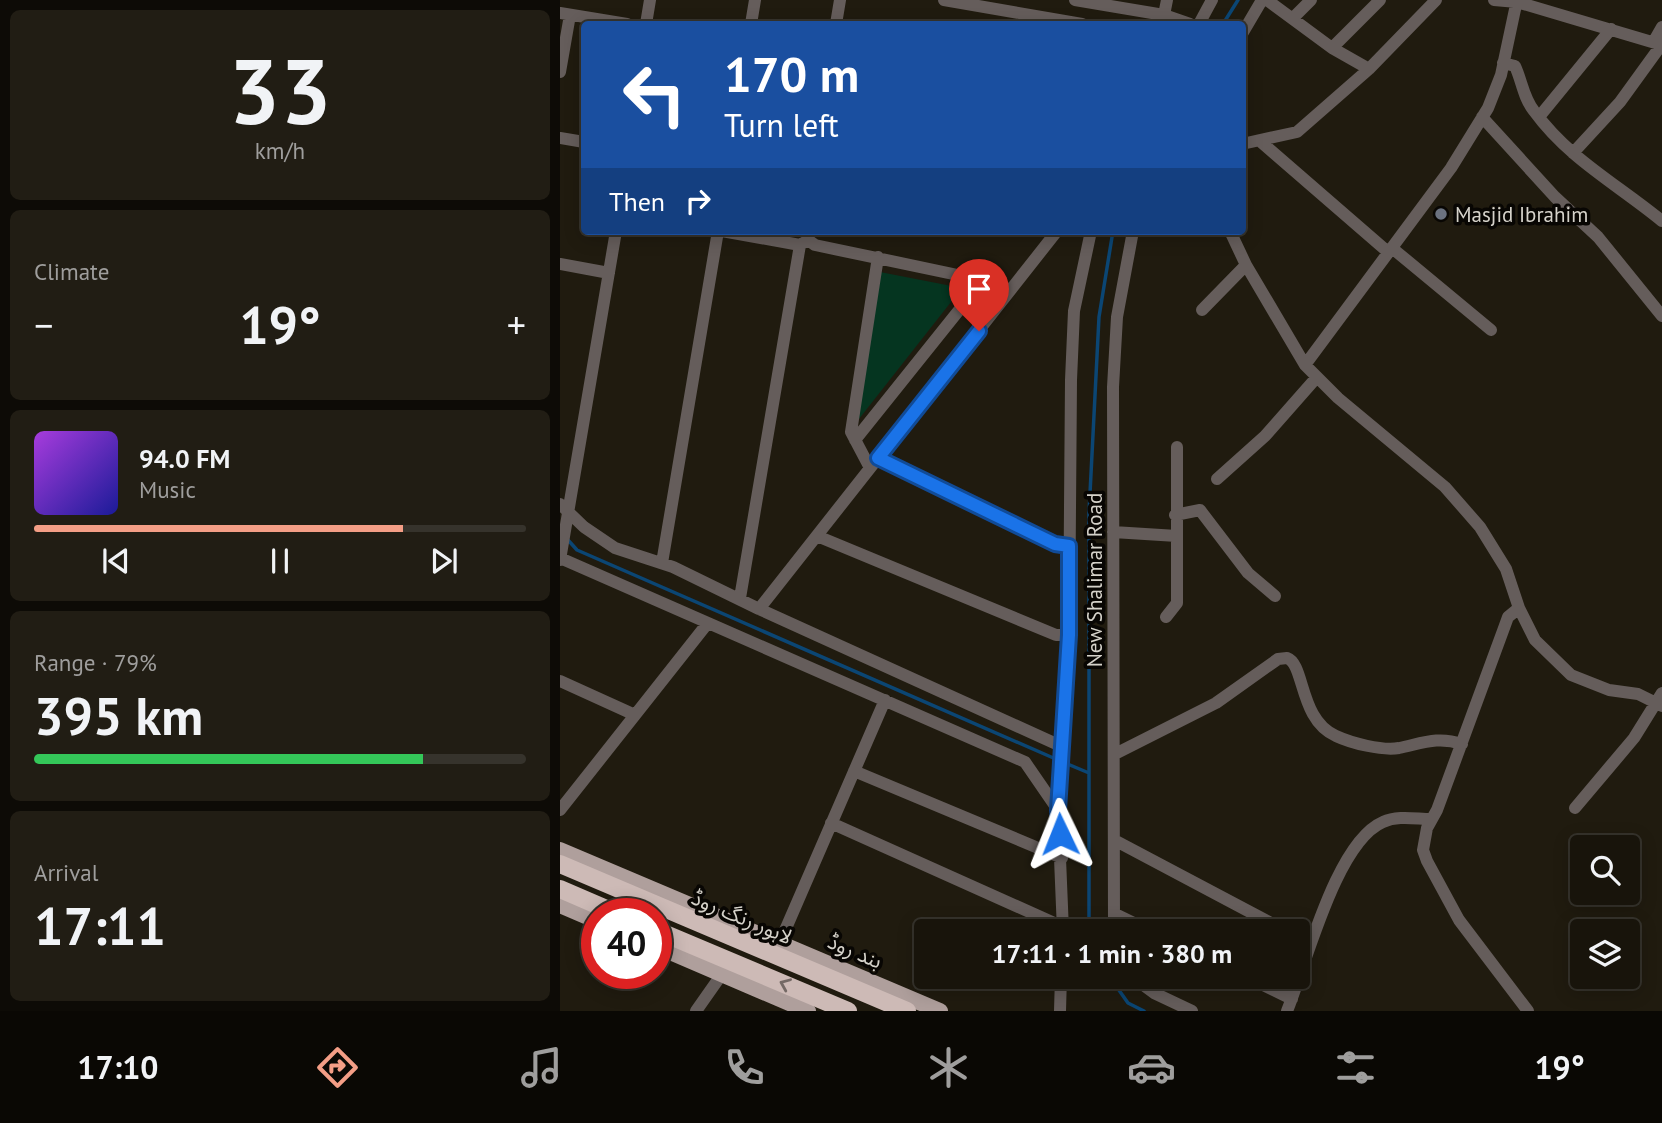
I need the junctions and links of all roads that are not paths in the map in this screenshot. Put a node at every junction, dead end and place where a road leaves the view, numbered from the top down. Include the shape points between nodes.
1 (650, 0) edge
2 (755, 0) edge
3 (840, 0) edge
4 (944, 0) edge
5 (1167, 0) edge
6 (1212, 0) edge
7 (1265, 0) edge
8 (1311, 0) edge
9 (1380, 0) edge
10 (1436, 0) edge
11 (1494, 0) edge
12 (1082, 1) edge
13 (1517, 1) edge
14 (565, 14) edge
15 (1164, 15) junction
16 (1293, 18) junction
17 (609, 21) edge
18 (646, 21) edge
19 (752, 21) edge
20 (836, 21) edge
21 (1048, 21) edge
22 (1181, 21) edge
23 (1201, 21) edge
24 (1662, 27) edge
25 (1246, 28) edge
26 (1611, 29) junction
27 (1659, 43) edge
28 (1332, 48) junction
29 (1503, 63) junction
30 (1369, 69) junction
31 (560, 72) edge
32 (1482, 117) junction
33 (1539, 117) junction
34 (560, 138) edge
35 (581, 142) edge
36 (1261, 142) junction
37 (1246, 144) edge
38 (1573, 153) junction
39 (1662, 221) edge
40 (615, 235) edge
41 (719, 235) edge
42 (762, 235) edge
43 (1054, 235) edge
44 (1090, 235) edge
45 (1132, 235) edge
46 (1232, 235) edge
47 (804, 239) edge
48 (1390, 250) junction
49 (878, 257) junction
50 (560, 264) edge
51 (1246, 265) junction
52 (610, 273) junction
53 (976, 289) junction
54 (1202, 310) dead end
55 (1662, 316) edge
56 (1491, 330) dead end
57 (979, 331) junction
58 (1305, 365) junction
59 (1317, 377) junction
60 (855, 440) junction
61 (1177, 447) dead end
62 (874, 463) junction
63 (1217, 479) dead end
64 (564, 511) edge
65 (1175, 515) junction
66 (1113, 532) junction
67 (817, 536) junction
68 (1177, 536) junction
69 (1069, 546) junction
70 (561, 556) edge
71 (662, 564) junction
72 (1275, 596) dead end
73 (740, 598) junction
74 (1519, 608) junction
75 (759, 609) junction
76 (1167, 617) dead end
77 (707, 624) junction
78 (1069, 635) junction
79 (560, 681) edge
80 (884, 700) junction
81 (1660, 701) edge
82 (635, 715) junction
83 (1462, 744) junction
84 (1062, 750) junction
85 (1115, 754) junction
86 (854, 771) junction
87 (1575, 808) dead end
88 (560, 810) edge
89 (1058, 810) junction
90 (1432, 819) junction
91 (831, 823) junction
92 (1116, 841) junction
93 (560, 850) edge
94 (1062, 858) junction
95 (560, 864) edge
96 (560, 889) edge
97 (581, 898) edge
98 (560, 905) edge
99 (581, 914) edge
100 (1115, 914) junction
101 (1041, 919) edge
102 (1063, 919) edge
103 (1115, 919) edge
104 (1125, 919) edge
105 (1263, 919) edge
106 (672, 937) edge
107 (780, 942) junction
108 (1311, 943) joint
109 (672, 953) edge
110 (722, 974) junction
111 (1061, 989) edge
112 (1149, 989) edge
113 (1265, 989) edge
114 (1290, 1005) edge
115 (696, 1011) edge
116 (808, 1011) edge
117 (848, 1011) edge
118 (907, 1011) edge
119 (940, 1011) edge
120 (1060, 1011) edge
121 (1192, 1011) edge
122 (1528, 1011) edge

1 - 18 street
2 - 19 street
3 - 20 street
4 - 21 street
5 - 15 street
6 - 23 street
7 - 16 street
7 - 25 street
8 - 16 street
9 - 28 street
10 - 30 street
11 - 13 street
12 - 15 street
13 - 26 street
13 - 29 street
14 - 17 street
14 - 31 street
15 - 22 street
16 - 28 street
24 - 27 street
26 - 27 street
26 - 33 street
27 - 38 street via 1620,102
28 - 30 street
29 - 32 street
29 - 33 street via 1515,66 1523,93
30 - 36 street via 1297,132
32 - 48 street via 1451,168
32 - 55 street via 1598,237
33 - 38 street
34 - 35 street
36 - 37 street
36 - 48 street
38 - 39 street
40 - 52 street
41 - 71 street
42 - 47 street
43 - 57 street
44 - 69 street via 1074,311
45 - 66 street, New Shalimar Road via 1115,346
46 - 51 street
47 - 49 street
47 - 73 street
48 - 56 street
48 - 58 street
49 - 53 street via 972,278
49 - 60 street via 851,432
50 - 52 street
51 - 54 street
51 - 58 street
52 - 64 street
53 - 57 street
53 - 60 street
57 - 62 street
58 - 59 street
59 - 63 street via 1265,436
59 - 74 street via 1445,487 1480,527 1506,569
60 - 62 street
61 - 65 street
62 - 67 street
62 - 69 street via 1055,544
64 - 70 street
64 - 71 street via 615,548
65 - 68 street
65 - 72 street via 1200,510 1248,573
66 - 68 street
66 - 85 street, New Shalimar Road
67 - 75 street
67 - 78 street via 1056,635
68 - 76 street via 1177,603
69 - 78 street
70 - 77 street
71 - 73 street
73 - 75 street
74 - 81 street via 1535,640 1571,675 1609,690
74 - 83 street via 1508,617
75 - 84 street
77 - 80 street
77 - 82 street
78 - 84 street
79 - 82 street
80 - 86 street
80 - 89 street via 1025,762
81 - 87 street
82 - 88 street
83 - 85 street via 1444,738 1396,749 1335,736 1318,724 1309,710 1296,665 1287,657 1216,703
83 - 90 street
84 - 89 street
85 - 92 street, New Shalimar Road
86 - 91 street
86 - 94 street
89 - 94 street
90 - 108 street via 1395,818 1373,827 1351,854
90 - 122 street via 1423,850 1443,895
91 - 101 street
91 - 107 street
92 - 100 street, New Shalimar Road
92 - 105 street
93 - 107 main road, بند روڈ
94 - 102 street
95 - 118 highway, لاہور رنگ روڈ
96 - 97 highway
98 - 99 main road
100 - 103 street, New Shalimar Road
100 - 104 street
117 -> 106 highway
107 - 119 main road, بند روڈ
108 - 114 street
109 - 110 main road
110 - 115 street
110 - 116 main road
111 - 120 street
112 - 121 street
113 - 114 street

